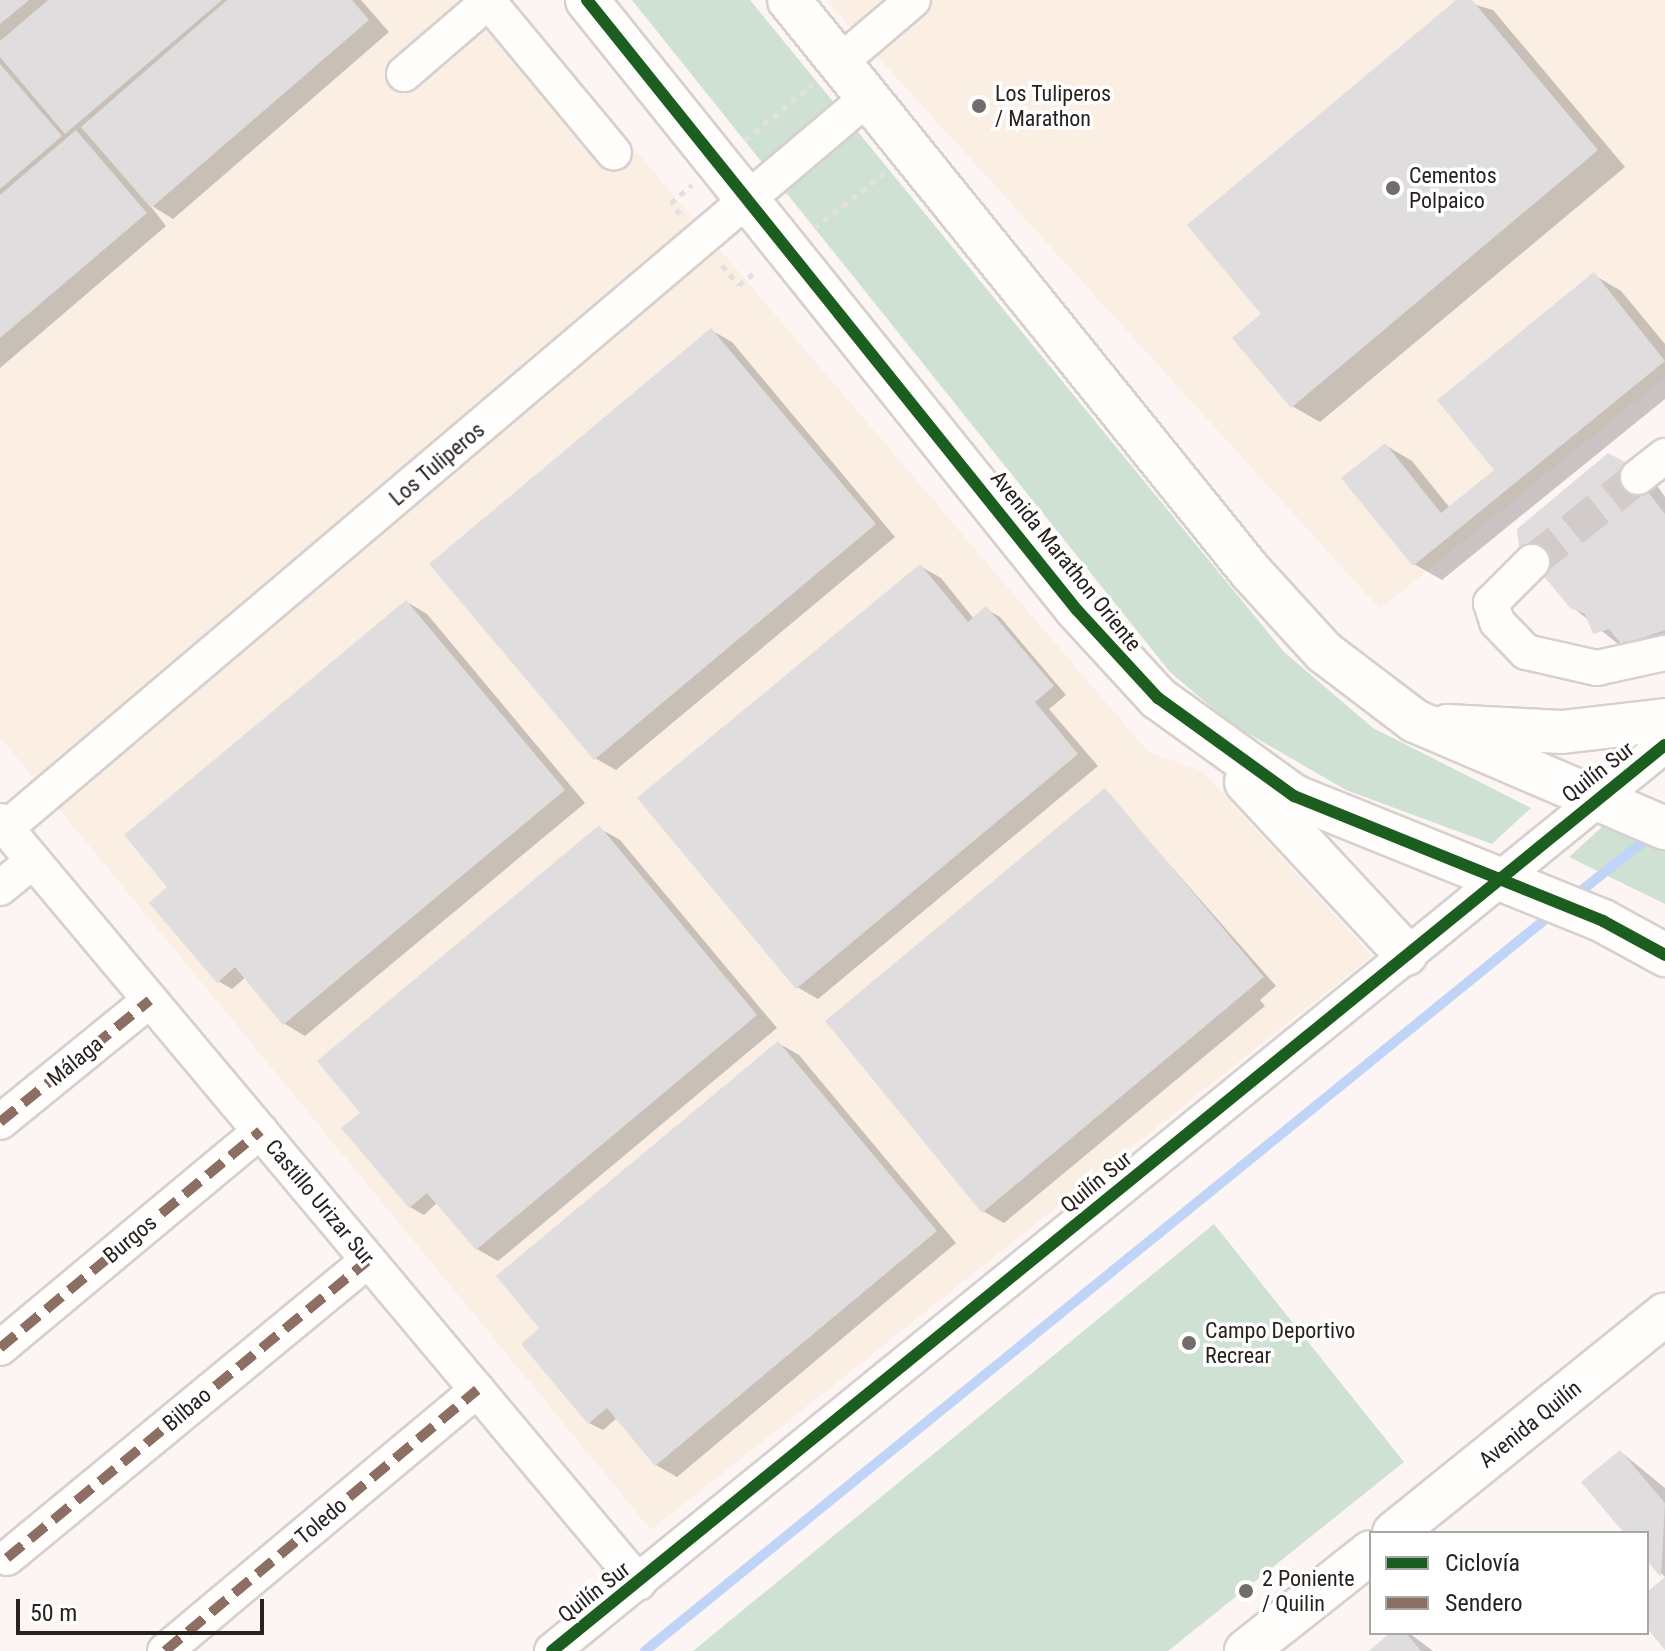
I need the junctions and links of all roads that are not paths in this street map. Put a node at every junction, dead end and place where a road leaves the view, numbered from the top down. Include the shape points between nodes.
1 (587, 0) edge
2 (789, 0) edge
3 (913, 0) edge
4 (489, 1) edge
5 (839, 63) junction
6 (404, 74) dead end
7 (867, 98) junction
8 (614, 153) dead end
9 (748, 199) junction
10 (1665, 456) edge
11 (1638, 477) tunnel mouth
12 (1532, 562) tunnel mouth
13 (1665, 653) edge
14 (1665, 720) edge
15 (1415, 721) junction
16 (1209, 741) junction
17 (1665, 745) edge
18 (1593, 801) junction
19 (1648, 822) edge
20 (3, 824) edge
21 (33, 861) junction
22 (1495, 880) junction
23 (0, 888) edge
24 (1406, 954) junction
25 (1665, 955) edge
26 (150, 1000) junction
27 (0, 1122) edge
28 (260, 1131) junction
29 (368, 1260) junction
30 (1665, 1314) edge
31 (0, 1348) edge
32 (477, 1390) junction
33 (1396, 1531) edge
34 (1369, 1554) edge
35 (7, 1558) dead end
36 (639, 1583) junction
37 (165, 1651) edge
38 (552, 1651) edge
39 (1246, 1651) edge

1 - 9 main road, Avenida Marathon Oriente
2 - 5 main road
3 - 5 street
4 - 6 street
4 - 8 street
5 - 7 main road
7 - 9 street, Los Tuliperos
7 - 15 main road via 1292,620 1356,681
9 - 16 main road, Avenida Marathon Oriente via 1077,610
9 - 20 street, Los Tuliperos
10 - 11 street
12 - 13 street via 1491,603 1497,622 1526,652 1597,668
14 - 15 main road via 1562,732
15 - 18 main road
16 - 22 main road, Avenida Marathon Oriente via 1294,796
16 - 24 main road
17 - 18 street, Quilín Sur
18 - 19 main road
18 - 22 street, Quilín Sur
20 - 21 street, Castillo Urizar Sur
21 - 23 street
21 - 26 street, Castillo Urizar Sur
22 - 24 street, Quilín Sur
22 - 25 main road, Avenida Marathon Oriente via 1603,921
24 - 36 street, Quilín Sur
26 - 27 street, Málaga
26 - 28 street, Castillo Urizar Sur
28 - 29 street, Castillo Urizar Sur
28 - 31 street, Burgos
29 - 32 street, Castillo Urizar Sur
29 - 35 street, Bilbao
30 - 33 main road, Avenida Quilín
32 - 36 street, Castillo Urizar Sur
32 - 37 street, Toledo
34 - 39 main road
36 - 38 street, Quilín Sur

